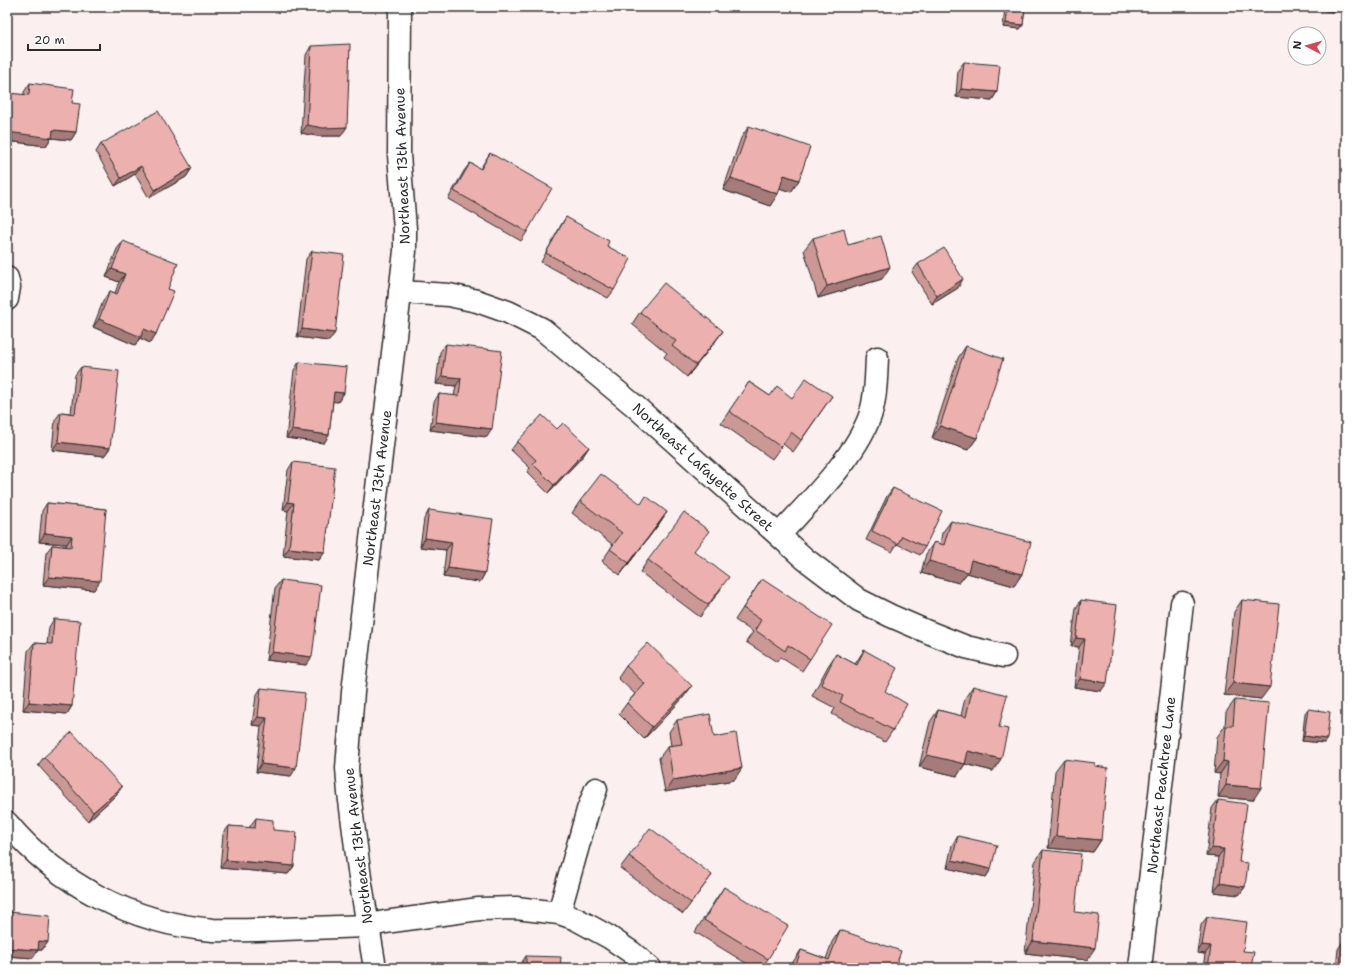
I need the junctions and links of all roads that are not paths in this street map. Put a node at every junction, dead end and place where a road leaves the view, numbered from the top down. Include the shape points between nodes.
1 (400, 7) edge
2 (7, 278) edge
3 (400, 292) junction
4 (7, 299) edge
5 (877, 358) dead end
6 (779, 535) junction
7 (1182, 603) dead end
8 (1004, 656) dead end
9 (596, 789) dead end
10 (7, 823) edge
11 (559, 914) junction
12 (367, 926) junction
13 (375, 968) edge
14 (650, 968) edge
15 (1140, 968) edge

1 - 3 street, Northeast 13th Avenue via 399,154 405,251
2 - 4 street
3 - 6 street, Northeast Lafayette Street via 449,295 477,300 542,329 636,407
3 - 12 street, Northeast 13th Avenue via 353,692 347,768
5 - 6 street via 876,390 870,416 857,442 819,492
6 - 8 street, Northeast Lafayette Street via 805,559 859,600 928,632
7 - 15 street, Northeast Peachtree Lane
9 - 11 street
10 - 12 street via 18,837 47,863 83,888 116,906 149,918 180,926 213,930
11 - 12 street via 516,908 480,909
11 - 14 street via 576,919 609,937
12 - 13 street, Northeast 13th Avenue

